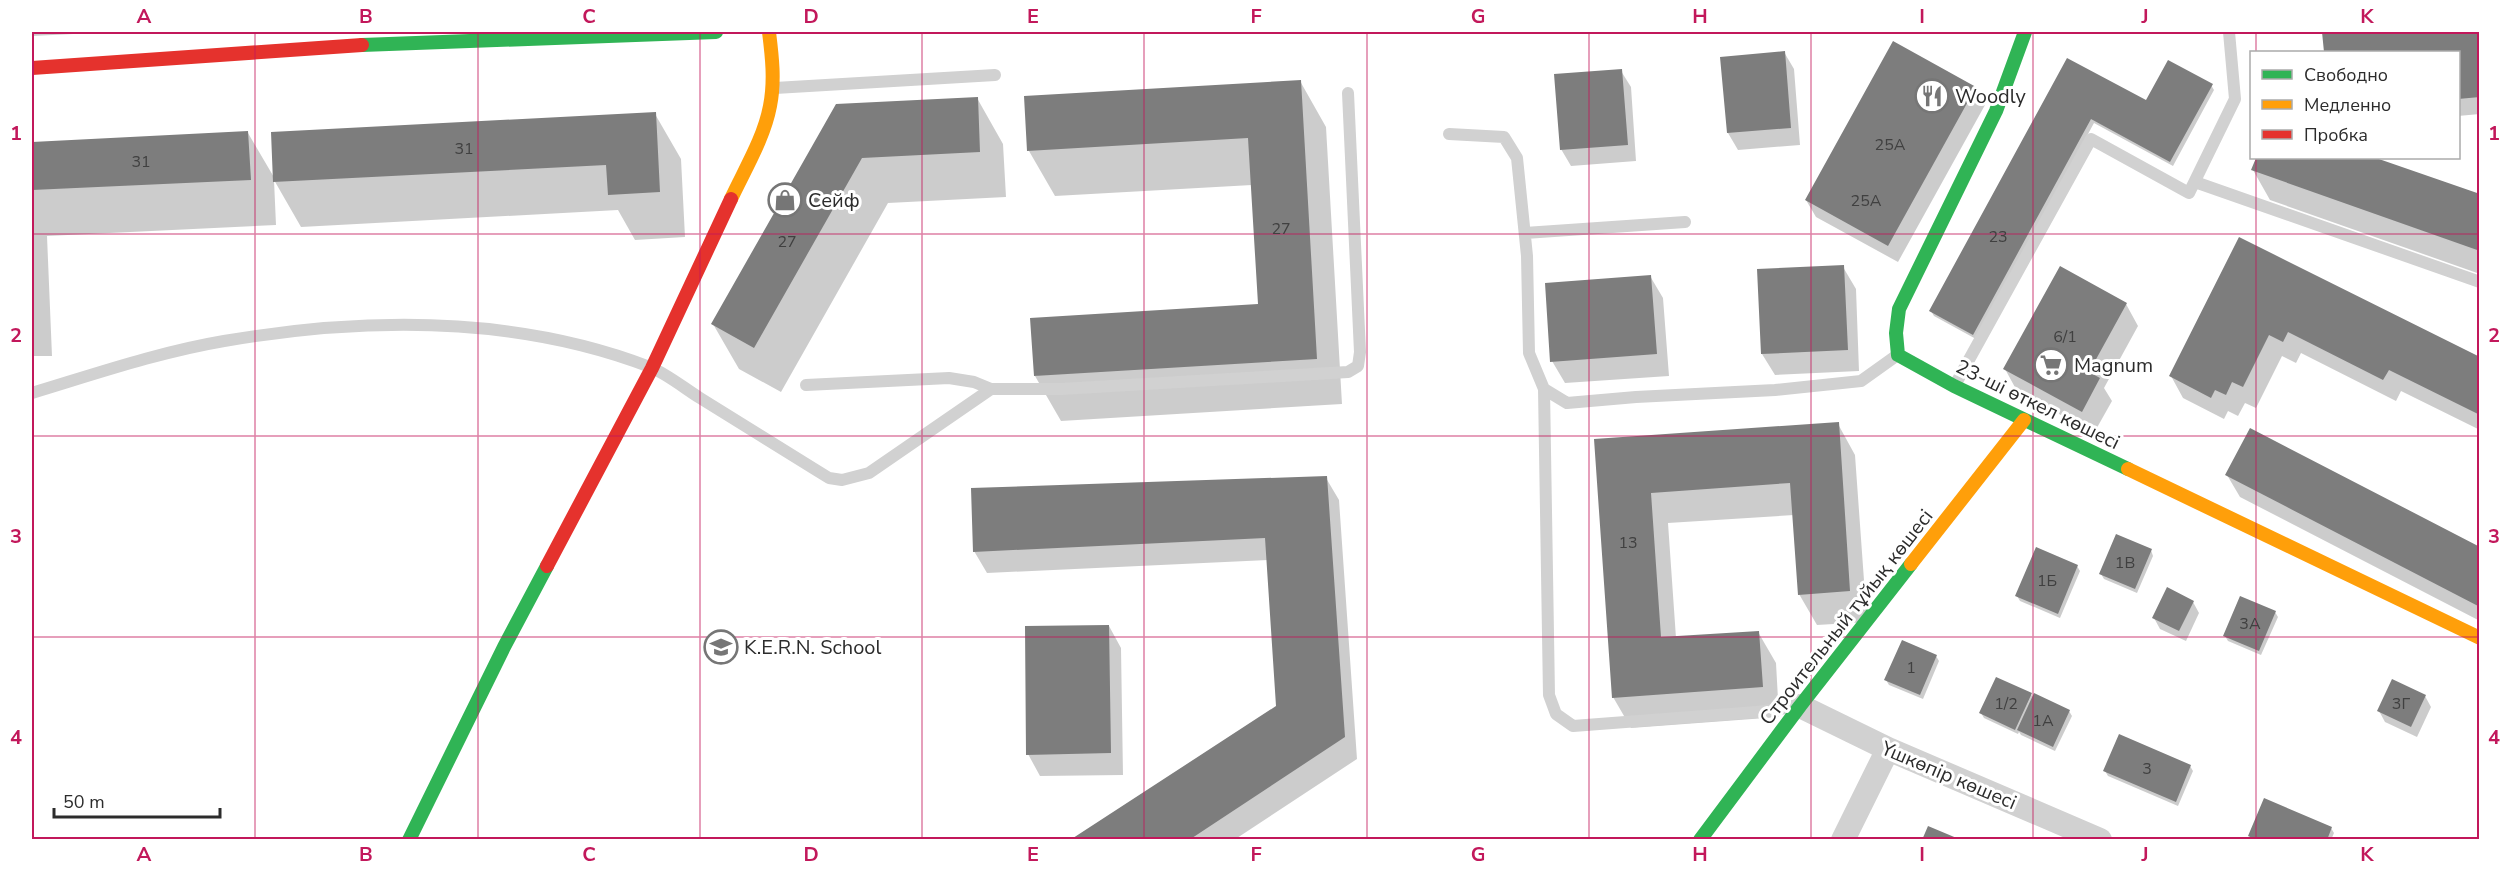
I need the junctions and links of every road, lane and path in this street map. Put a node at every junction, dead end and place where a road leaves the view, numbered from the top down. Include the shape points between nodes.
1 (716, 32) edge
2 (770, 32) edge
3 (2025, 32) edge
4 (2229, 32) edge
5 (394, 37) edge
6 (32, 68) edge
7 (995, 75) dead end
8 (774, 88) junction
9 (1348, 93) dead end
10 (1449, 134) dead end
11 (2195, 182) junction
12 (1685, 222) dead end
13 (1525, 233) junction
14 (2480, 282) edge
15 (1898, 355) junction
16 (652, 368) junction
17 (806, 385) dead end
18 (1954, 386) junction
19 (991, 389) junction
20 (1544, 389) junction
21 (32, 393) edge
22 (2025, 420) junction
23 (2480, 638) edge
24 (1800, 706) junction
25 (1888, 749) junction
26 (409, 840) edge
27 (1700, 840) edge
28 (1843, 840) edge
29 (2100, 840) edge

1 - 5 street
2 - 8 street
3 - 15 street via 1996,111 1899,309
4 - 11 lane via 2235,99
5 - 6 street
7 - 8 lane
8 - 16 street via 763,130
9 - 19 lane via 1360,352 1354,369 1061,389
10 - 13 lane via 1504,137 1513,148
11 - 14 lane
11 - 18 lane via 2189,193 2091,139
12 - 13 lane
13 - 20 lane via 1529,353
15 - 18 street, 23-ші өткел көшесі
15 - 20 lane via 1861,381 1775,390 1567,403
16 - 19 lane via 816,470 842,480 869,473
16 - 21 lane via 584,346 505,330 416,324 223,341 121,365
16 - 26 street via 504,647
17 - 19 lane via 949,378
18 - 22 street, 23-ші өткел көшесі
20 - 24 lane via 1550,695 1556,714 1573,726
22 - 23 street, 23-ші өткел көшесі
22 - 24 street, Строительный тұйық көшесі
24 - 25 street, Үшкөпір көшесі
24 - 27 street, Строительный тұйық көшесі
25 - 28 street
25 - 29 street, Үшкөпір көшесі

